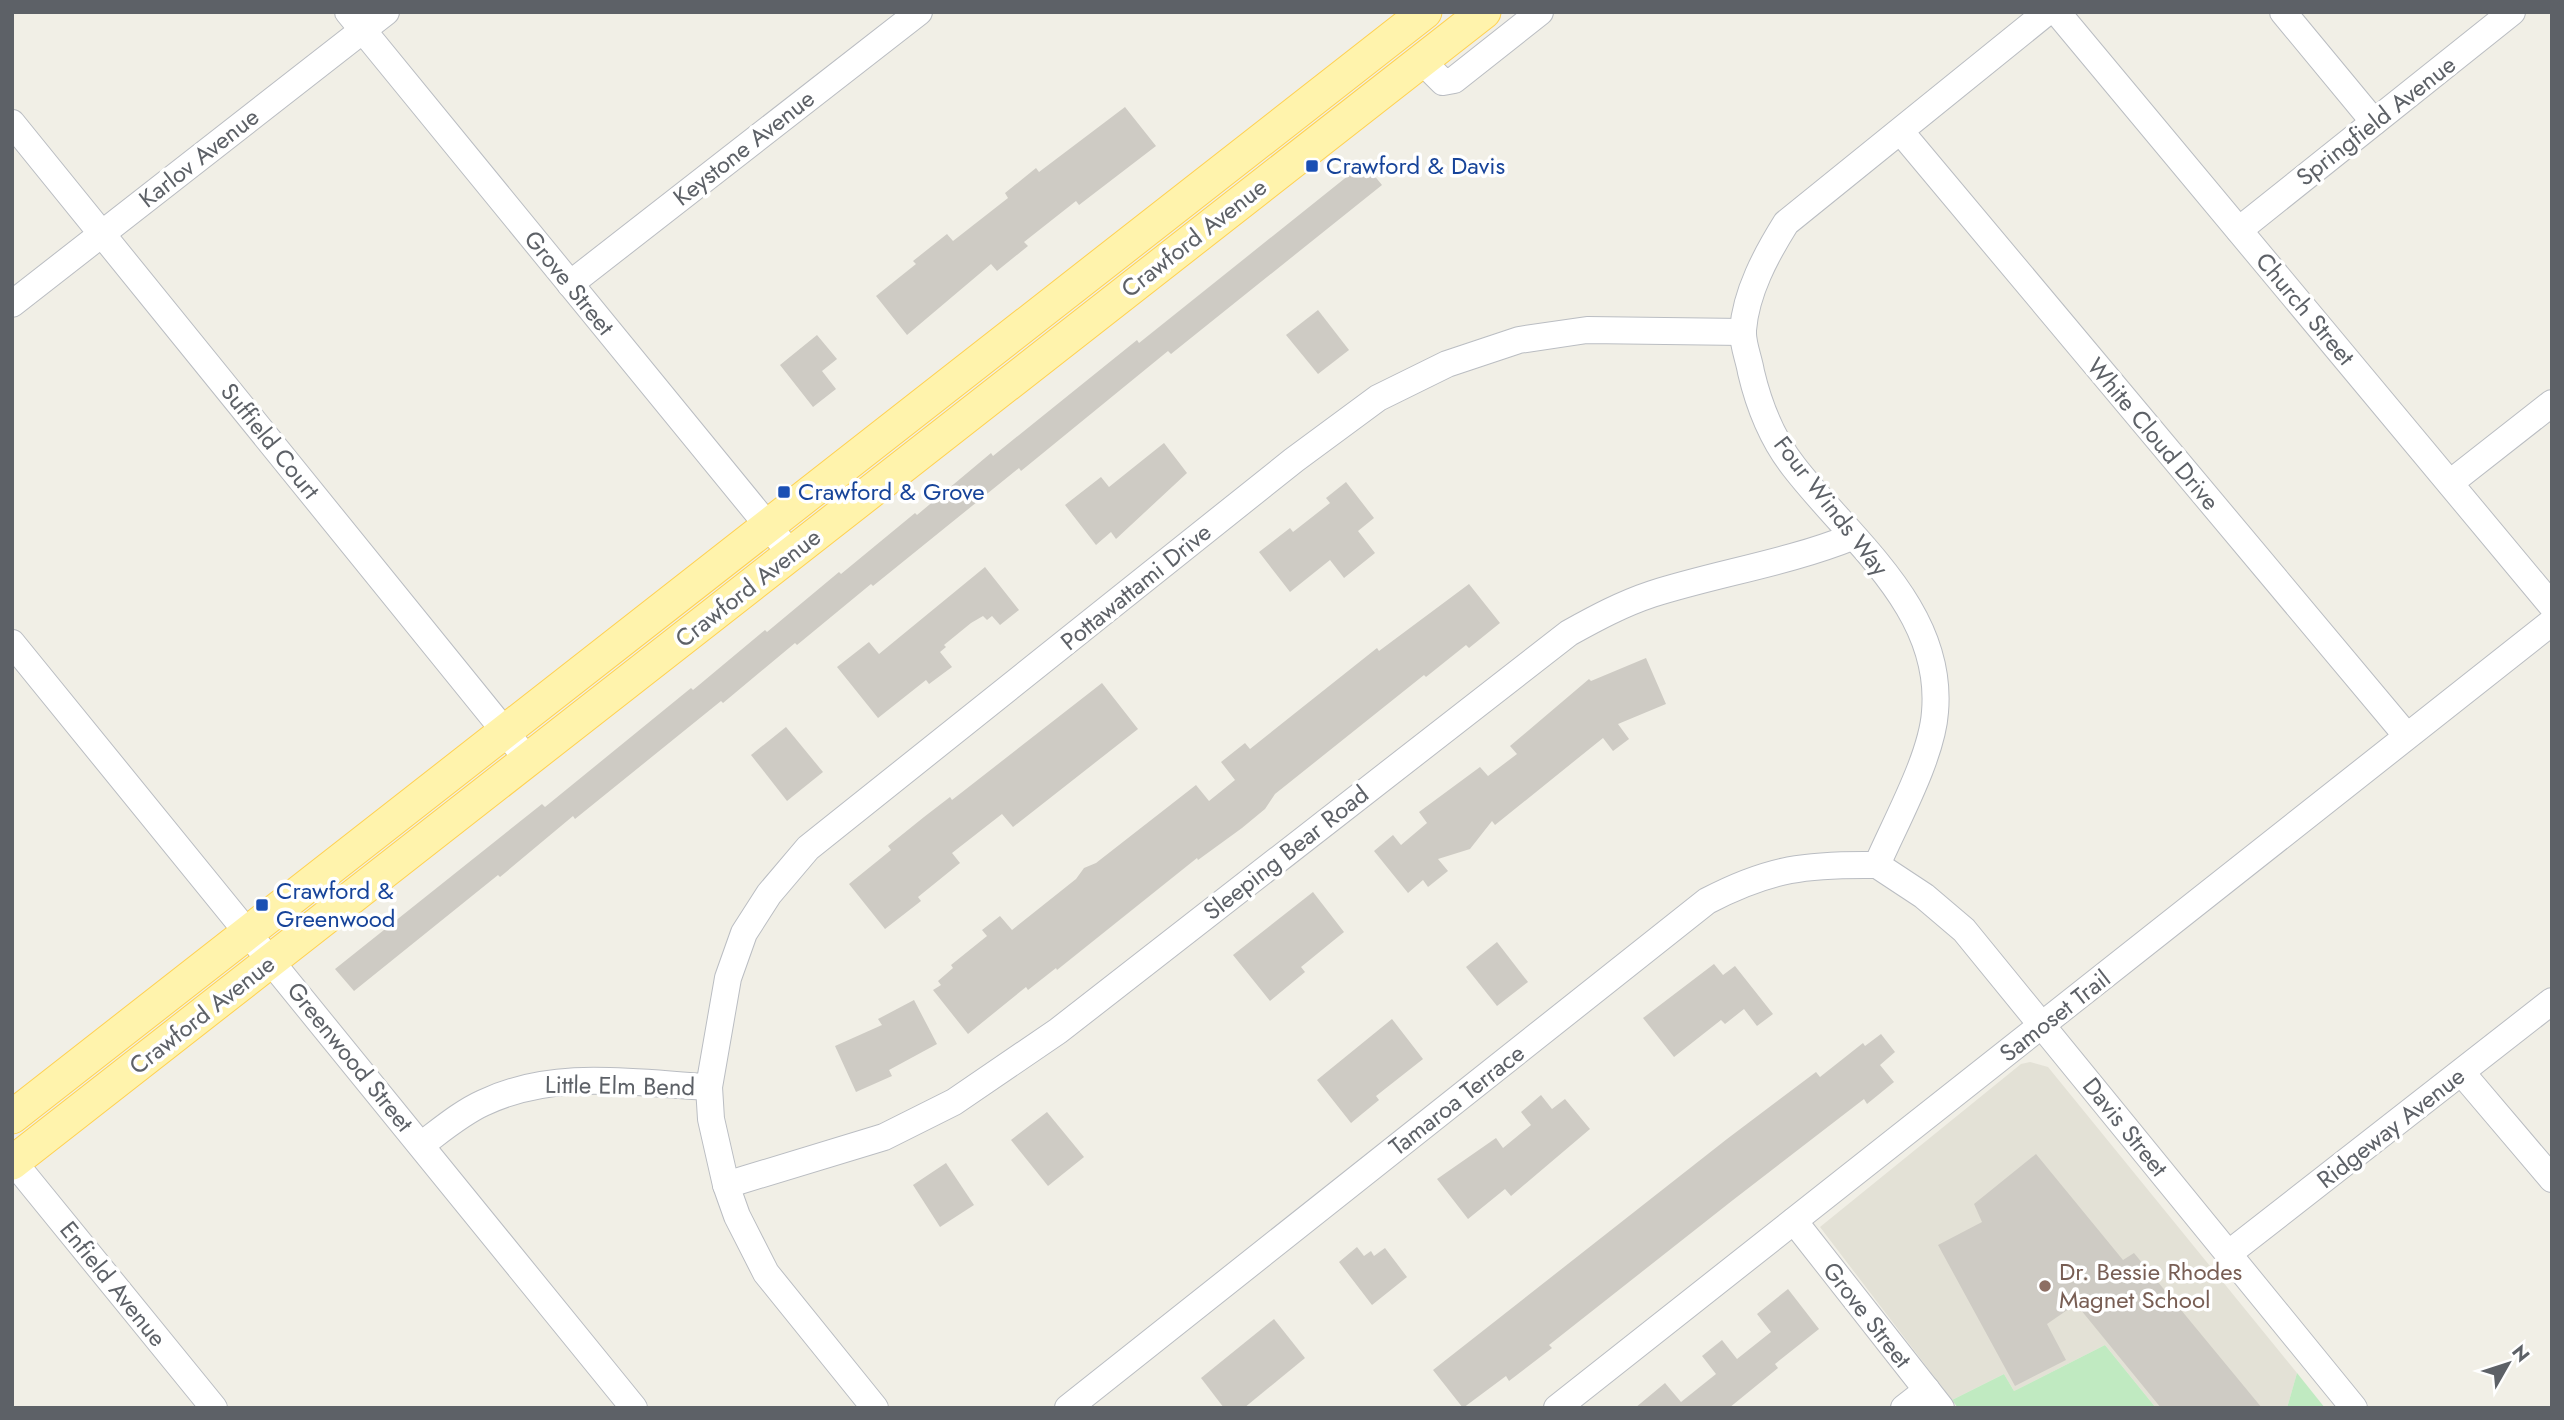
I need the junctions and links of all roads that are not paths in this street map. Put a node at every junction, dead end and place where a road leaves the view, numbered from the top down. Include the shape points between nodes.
1 (386, 12) edge
2 (919, 12) edge
3 (1425, 12) edge
4 (1483, 12) edge
5 (1540, 12) edge
6 (2048, 12) edge
7 (2057, 12) edge
8 (2283, 12) edge
9 (2512, 12) edge
10 (355, 21) edge
11 (1422, 61) junction
12 (12, 122) edge
13 (1286, 122) junction
14 (2374, 122) junction
15 (1901, 132) junction
16 (1308, 150) junction
17 (2239, 230) junction
18 (102, 234) junction
19 (570, 284) junction
20 (12, 304) edge
21 (1743, 332) junction
22 (2552, 403) edge
23 (2450, 483) junction
24 (768, 527) junction
25 (1852, 537) junction
26 (791, 554) junction
27 (2552, 606) edge
28 (2552, 622) edge
29 (12, 643) edge
30 (507, 733) junction
31 (2406, 735) junction
32 (528, 760) junction
33 (1877, 866) junction
34 (250, 933) junction
35 (272, 960) junction
36 (2552, 1001) edge
37 (2043, 1026) junction
38 (2462, 1073) junction
39 (709, 1087) junction
40 (12, 1117) edge
41 (421, 1145) junction
42 (13, 1162) edge
43 (2552, 1179) edge
44 (726, 1185) junction
45 (1794, 1221) junction
46 (2228, 1254) junction
47 (1934, 1399) edge
48 (214, 1408) edge
49 (634, 1408) edge
50 (876, 1408) edge
51 (1068, 1408) edge
52 (1557, 1408) edge
53 (1904, 1408) edge
54 (2354, 1408) edge

1 - 10 street, Karlov Avenue
2 - 19 street, Keystone Avenue
3 - 13 main road, Crawford Avenue
4 - 11 main road, Crawford Avenue
5 - 11 street via 1454,80 1443,82
6 - 15 street, Four Winds Way
7 - 17 street, Church Street
8 - 14 street
9 - 14 street, Springfield Avenue
10 - 18 street, Karlov Avenue
10 - 19 street, Grove Street
11 - 16 main road, Crawford Avenue
12 - 18 street, Suffield Court
13 - 16 street
13 - 24 main road, Crawford Avenue
14 - 17 street, Springfield Avenue
15 - 21 street, Four Winds Way via 1786,223 1765,256
15 - 31 street, White Cloud Drive
16 - 26 main road, Crawford Avenue
17 - 23 street, Church Street
18 - 20 street, Karlov Avenue
18 - 30 street, Suffield Court
19 - 24 street, Grove Street
21 - 25 street, Four Winds Way via 1757,400 1774,436
21 - 39 street, Pottawattami Drive via 1587,330 1519,340 1447,364 1378,398 808,848 744,933 728,978
22 - 23 street
23 - 27 street, Church Street
24 - 26 street, Grove Street
24 - 30 main road, Crawford Avenue
25 - 33 street, Four Winds Way via 1902,594 1922,630 1933,672 1935,713 1924,756
25 - 44 street, Sleeping Bear Road via 1813,553 1652,594 1569,632 1058,1031 954,1102 884,1137
26 - 32 main road, Crawford Avenue
28 - 31 street, Samoset Trail
29 - 34 street, Greenwood Street
30 - 32 street, Suffield Court
30 - 34 main road, Crawford Avenue
31 - 37 street, Samoset Trail
32 - 35 main road, Crawford Avenue
33 - 37 street, Davis Street via 1965,930
33 - 51 street, Tamaroa Terrace via 1831,864 1786,870 1748,880 1707,901
34 - 35 street, Greenwood Street
34 - 40 main road, Crawford Avenue
35 - 41 street, Greenwood Street
35 - 42 main road, Crawford Avenue
36 - 38 street, Ridgeway Avenue
37 - 45 street, Samoset Trail
37 - 46 street, Davis Street
38 - 43 street
38 - 46 street, Ridgeway Avenue
39 - 41 street, Little Elm Bend via 588,1081 529,1086 481,1103
39 - 44 street, Pottawattami Drive
41 - 49 street, Greenwood Street
42 - 48 street, Enfield Avenue
44 - 50 street, Pottawattami Drive via 765,1273
45 - 47 street, Grove Street
45 - 52 street, Samoset Trail
46 - 54 street, Davis Street
47 - 53 street

